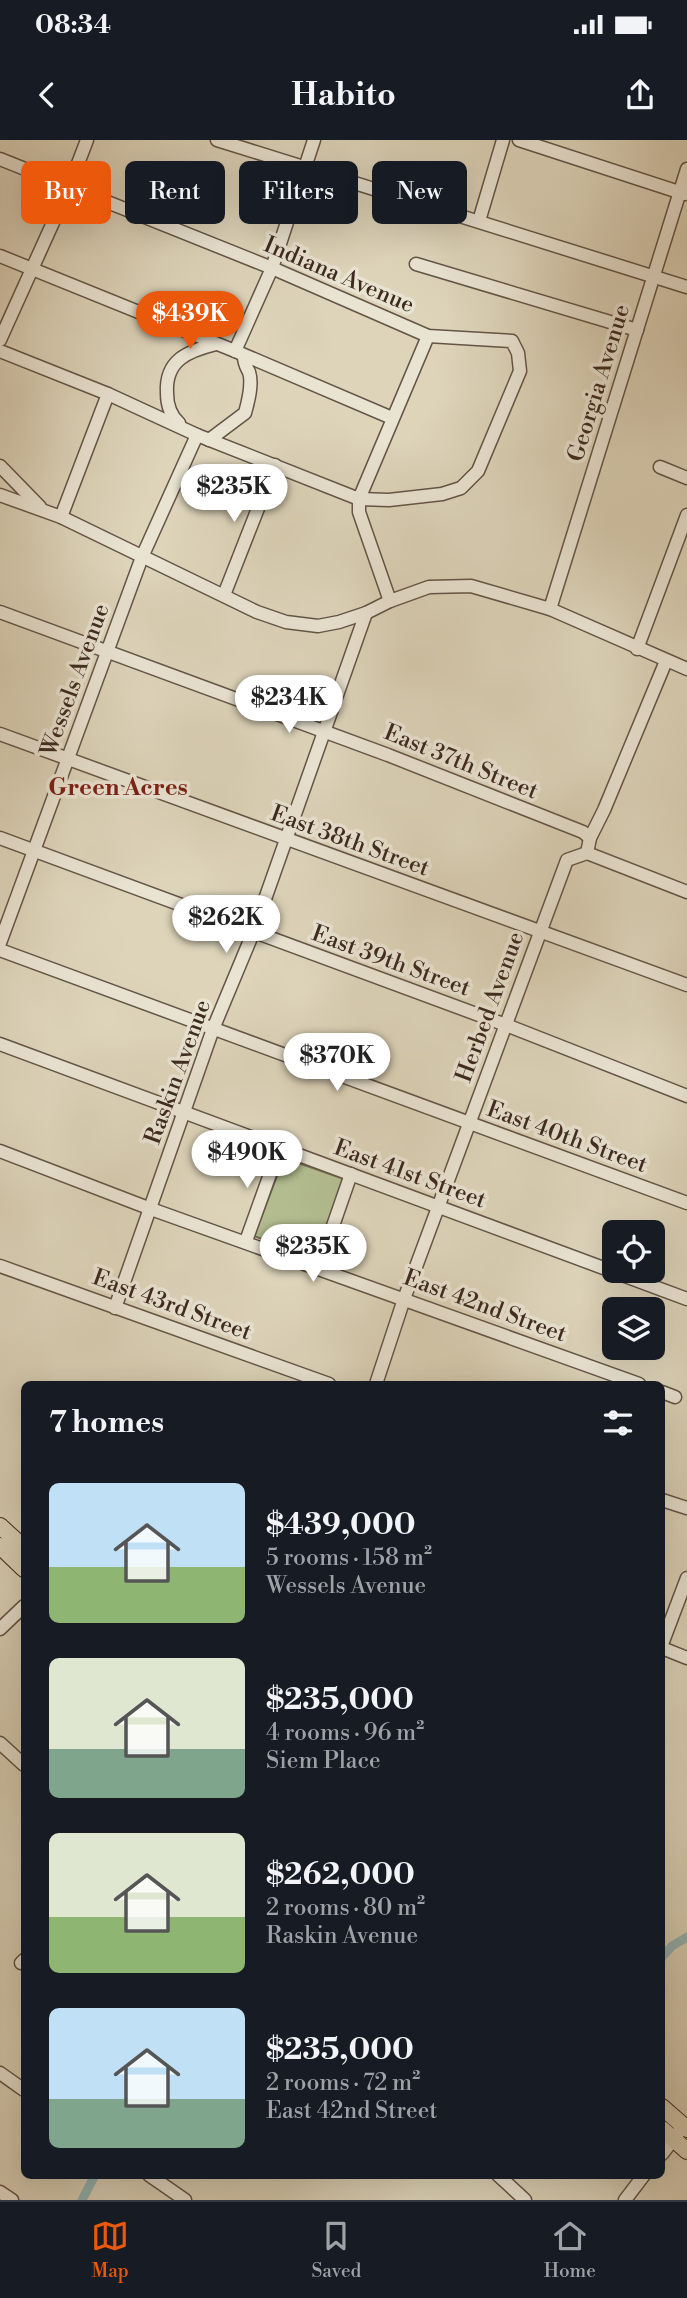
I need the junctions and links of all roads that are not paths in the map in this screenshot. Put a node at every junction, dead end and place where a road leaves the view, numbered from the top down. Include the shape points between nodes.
1 (87, 140) edge
2 (217, 140) edge
3 (314, 140) edge
4 (503, 140) edge
5 (519, 140) edge
6 (0, 159) edge
7 (79, 161) edge
8 (281, 161) edge
9 (307, 161) edge
10 (21, 168) edge
11 (687, 169) edge
12 (358, 185) edge
13 (683, 194) edge
14 (111, 204) edge
15 (479, 221) junction
16 (52, 224) edge
17 (287, 224) edge
18 (0, 256) edge
19 (416, 264) dead end
20 (272, 268) junction
21 (32, 269) junction
22 (653, 276) junction
23 (687, 286) edge
24 (637, 330) junction
25 (428, 336) junction
26 (0, 340) edge
27 (216, 344) junction
28 (0, 351) edge
29 (239, 354) junction
30 (108, 394) junction
31 (392, 418) junction
32 (183, 427) junction
33 (203, 438) junction
34 (0, 466) edge
35 (275, 466) junction
36 (660, 467) dead end
37 (687, 478) edge
38 (0, 495) edge
39 (359, 499) junction
40 (43, 510) junction
41 (687, 515) edge
42 (61, 517) junction
43 (142, 557) junction
44 (224, 595) junction
45 (390, 601) junction
46 (550, 609) junction
47 (0, 612) edge
48 (366, 613) junction
49 (637, 649) junction
50 (109, 651) junction
51 (666, 661) junction
52 (687, 668) edge
53 (323, 731) junction
54 (0, 734) edge
55 (69, 759) junction
56 (0, 838) edge
57 (590, 838) junction
58 (285, 839) junction
59 (33, 850) junction
60 (587, 853) junction
61 (687, 892) edge
62 (539, 932) junction
63 (253, 933) junction
64 (0, 943) edge
65 (0, 950) edge
66 (687, 985) edge
67 (506, 1025) junction
68 (214, 1029) junction
69 (0, 1044) edge
70 (687, 1096) edge
71 (185, 1113) junction
72 (470, 1125) junction
73 (279, 1149) junction
74 (0, 1151) edge
75 (351, 1174) junction
76 (687, 1203) edge
77 (438, 1206) junction
78 (151, 1209) junction
79 (246, 1241) junction
80 (0, 1266) edge
81 (318, 1269) junction
82 (404, 1298) junction
83 (687, 1299) edge
84 (115, 1308) junction
85 (322, 1381) edge
86 (377, 1381) edge
87 (631, 1381) edge
88 (665, 1393) edge
89 (675, 1397) dead end
90 (665, 1501) edge
91 (687, 1508) edge
92 (0, 1527) edge
93 (21, 1545) edge
94 (0, 1546) edge
95 (21, 1566) edge
96 (687, 1578) edge
97 (665, 1603) edge
98 (675, 1607) junction
99 (21, 1609) edge
100 (0, 1629) edge
101 (665, 1637) edge
102 (665, 1647) edge
103 (687, 1658) edge
104 (0, 1743) edge
105 (21, 1762) edge
106 (0, 2073) edge
107 (21, 2088) edge
108 (665, 2109) edge
109 (686, 2126) edge
110 (667, 2134) edge
111 (687, 2151) edge
112 (155, 2179) edge
113 (502, 2179) edge
114 (641, 2179) edge
115 (0, 2192) edge
116 (12, 2200) edge
117 (185, 2200) edge
118 (525, 2200) edge
119 (625, 2200) edge

1 - 7 street
2 - 8 street
3 - 9 street
4 - 15 street
5 - 13 street
6 - 10 street, Indiana Avenue
11 - 13 street, Georgia Avenue
12 - 15 street
13 - 22 street, Georgia Avenue
14 - 20 street, Indiana Avenue
15 - 22 street
16 - 21 street
17 - 20 street
18 - 21 street
19 - 24 street
20 - 25 street, Indiana Avenue
20 - 29 street
21 - 26 street
21 - 27 street
22 - 23 street
22 - 24 street, Georgia Avenue
24 - 46 street, Georgia Avenue
25 - 31 street
25 - 39 street via 512,341 519,353 520,371 488,448 478,471 461,488 413,499
27 - 29 street
27 - 32 street via 194,349 173,366 166,380 173,418
28 - 30 street
29 - 31 street
29 - 33 street, Wessels Avenue via 249,372 245,413
30 - 32 street
30 - 42 street
31 - 39 street
32 - 33 street
33 - 35 street
33 - 43 street, Wessels Avenue
34 - 40 street
35 - 39 street
35 - 44 street
36 - 37 street
38 - 40 street
39 - 45 street via 359,512
40 - 42 street
41 - 49 street
42 - 43 street
43 - 44 street
43 - 50 street, Wessels Avenue
44 - 48 street via 257,612 302,625 339,622
45 - 46 street via 429,587 471,586
45 - 48 street
46 - 49 street
47 - 50 street, East 37th Street
48 - 53 street, Raskin Avenue
49 - 51 street
50 - 53 street, East 37th Street
50 - 55 street, Wessels Avenue
51 - 52 street
51 - 57 street
53 - 57 street, East 37th Street
53 - 58 street, Raskin Avenue
54 - 55 street, East 38th Street
55 - 58 street, East 38th Street
55 - 59 street, Wessels Avenue
56 - 59 street, East 39th Street
57 - 60 street
58 - 62 street, East 38th Street
58 - 63 street, Raskin Avenue
59 - 63 street, East 39th Street
59 - 64 street, Wessels Avenue
60 - 61 street
60 - 62 street, Herbed Avenue via 567,860
62 - 66 street, East 38th Street
62 - 67 street, Herbed Avenue
63 - 67 street, East 39th Street
63 - 68 street, Raskin Avenue
65 - 68 street, East 40th Street
67 - 70 street, East 39th Street
67 - 72 street, Herbed Avenue
68 - 71 street, Raskin Avenue
68 - 72 street, East 40th Street
69 - 71 street, East 41st Street
71 - 73 street, East 41st Street
71 - 78 street, Raskin Avenue
72 - 76 street, East 40th Street
72 - 77 street, Herbed Avenue
73 - 75 street, East 41st Street
73 - 79 street
74 - 78 street, East 42nd Street
75 - 77 street, East 41st Street
75 - 81 street
77 - 82 street, Herbed Avenue
77 - 83 street, East 41st Street
78 - 79 street, East 42nd Street
78 - 84 street, Raskin Avenue
79 - 81 street, East 42nd Street
80 - 84 street, East 43rd Street
81 - 82 street, East 42nd Street
82 - 86 street, Herbed Avenue
82 - 87 street, East 42nd Street
84 - 85 street, East 43rd Street
88 - 89 street
90 - 91 street
92 - 93 main road
94 - 95 main road
96 - 98 street
97 - 98 street
98 - 101 street
99 - 100 street
102 - 103 street
104 - 105 street
106 - 107 street
108 - 109 main road
109 - 110 street
110 - 111 main road
112 - 117 street
113 - 118 street
114 - 119 street
115 - 116 street

